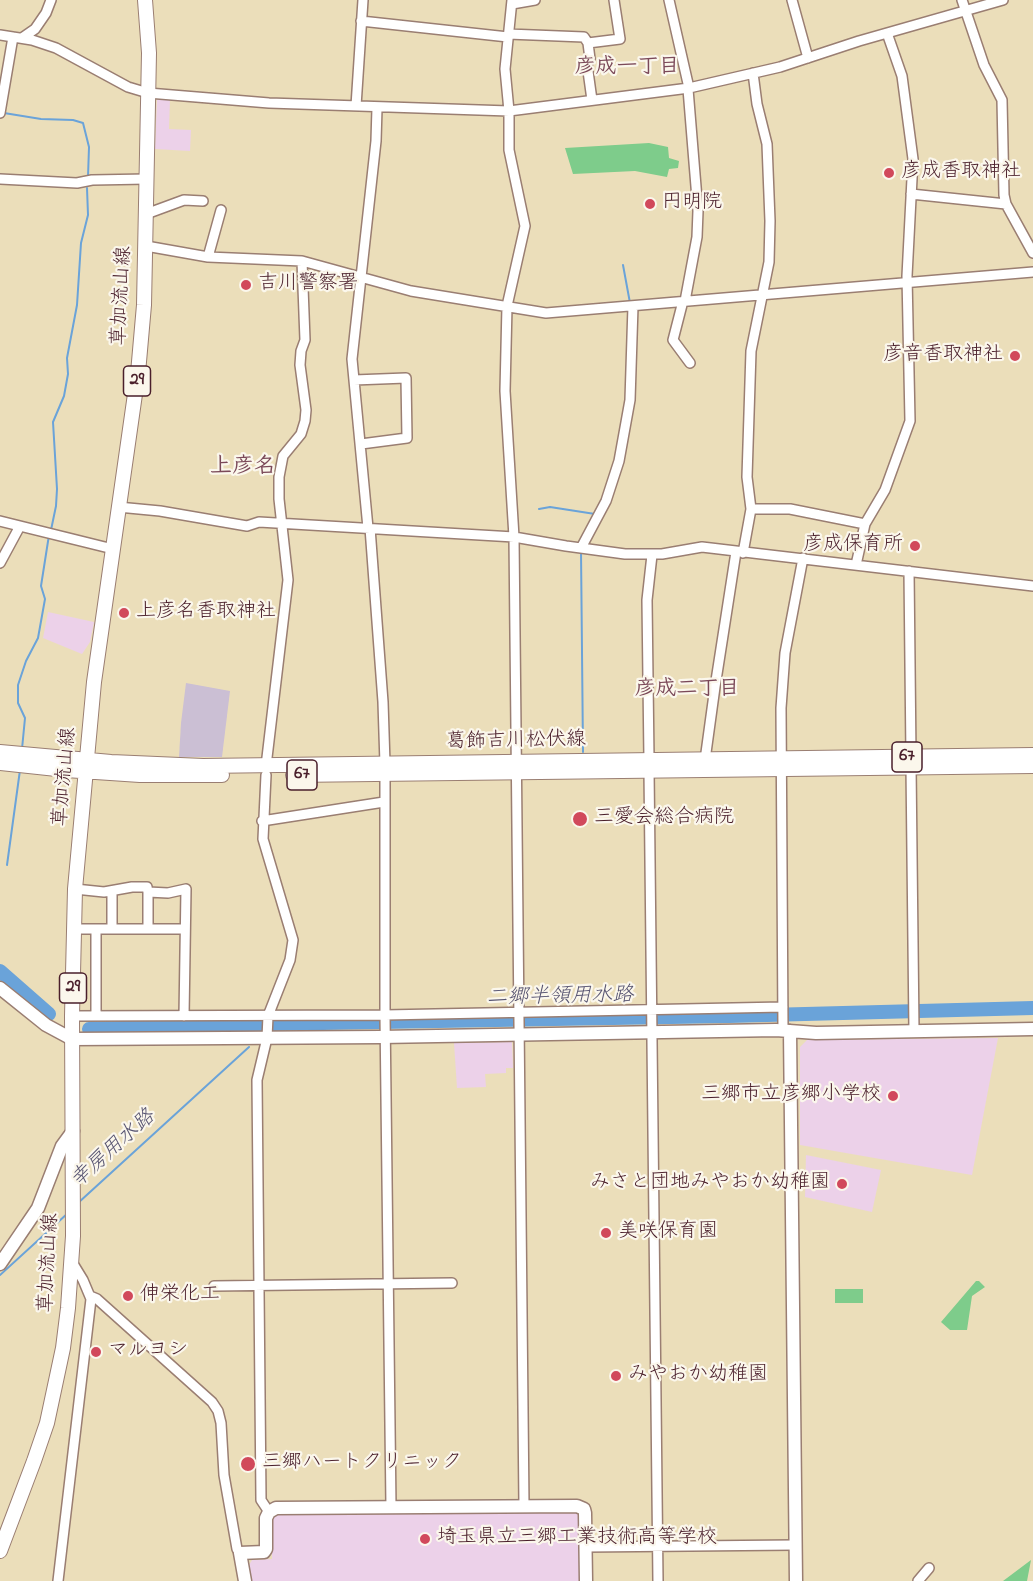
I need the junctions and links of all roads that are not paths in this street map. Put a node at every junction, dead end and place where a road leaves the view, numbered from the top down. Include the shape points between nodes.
1 (51, 0) edge
2 (145, 0) edge
3 (363, 0) edge
4 (535, 0) edge
5 (614, 0) edge
6 (669, 0) edge
7 (792, 0) edge
8 (962, 0) edge
9 (1003, 0) edge
10 (512, 2) edge
11 (965, 12) junction
12 (361, 21) junction
13 (887, 33) junction
14 (0, 35) edge
15 (508, 35) junction
16 (18, 38) junction
17 (588, 43) junction
18 (808, 58) junction
19 (753, 73) junction
20 (688, 88) junction
21 (148, 93) junction
22 (592, 100) junction
23 (356, 106) junction
24 (377, 108) junction
25 (509, 111) junction
26 (0, 112) edge
27 (0, 179) edge
28 (147, 179) junction
29 (910, 194) junction
30 (203, 201) dead end
31 (1006, 204) junction
32 (220, 210) dead end
33 (146, 214) junction
34 (146, 246) junction
35 (1033, 253) edge
36 (208, 257) junction
37 (302, 261) junction
38 (1033, 272) edge
39 (361, 277) junction
40 (908, 282) junction
41 (763, 294) junction
42 (684, 301) junction
43 (507, 306) junction
44 (633, 306) junction
45 (690, 363) dead end
46 (354, 380) junction
47 (361, 444) junction
48 (118, 507) junction
49 (751, 509) junction
50 (0, 521) edge
51 (282, 523) junction
52 (865, 524) junction
53 (20, 526) junction
54 (369, 528) junction
55 (514, 537) junction
56 (581, 548) junction
57 (113, 549) junction
58 (740, 552) junction
59 (652, 555) junction
60 (803, 558) junction
61 (0, 563) edge
62 (856, 565) junction
63 (909, 571) junction
64 (1033, 586) edge
65 (0, 752) edge
66 (1033, 755) edge
67 (705, 760) junction
68 (911, 761) junction
69 (0, 763) edge
70 (781, 763) junction
71 (649, 765) junction
72 (86, 766) junction
73 (1033, 766) edge
74 (518, 767) junction
75 (385, 769) junction
76 (266, 770) junction
77 (384, 802) junction
78 (262, 821) junction
79 (75, 889) junction
80 (112, 891) junction
81 (148, 892) junction
82 (73, 929) junction
83 (96, 929) junction
84 (112, 929) junction
85 (148, 929) junction
86 (184, 929) junction
87 (0, 988) edge
88 (520, 1013) junction
89 (72, 1016) junction
90 (96, 1016) junction
91 (184, 1016) junction
92 (268, 1016) junction
93 (651, 1020) junction
94 (785, 1020) junction
95 (386, 1024) junction
96 (520, 1029) junction
97 (1033, 1029) edge
98 (914, 1031) junction
99 (268, 1033) junction
100 (72, 1038) junction
101 (73, 1131) junction
102 (72, 1262) junction
103 (0, 1264) edge
104 (452, 1283) dead end
105 (389, 1284) junction
106 (259, 1285) junction
107 (214, 1286) dead end
108 (90, 1296) junction
109 (524, 1506) junction
110 (391, 1507) junction
111 (269, 1512) junction
112 (2, 1542) edge
113 (795, 1545) junction
114 (657, 1546) junction
115 (585, 1547) junction
116 (240, 1553) junction
117 (929, 1568) dead end
118 (57, 1581) edge
119 (245, 1581) edge
120 (586, 1581) edge
121 (657, 1581) edge
122 (796, 1581) edge
123 (918, 1581) edge

1 - 16 street via 35,29
2 - 21 main road, 草加流山線 / 29
3 - 12 street
4 - 10 street
5 - 17 street via 620,39
6 - 20 street
7 - 18 street
8 - 11 street
9 - 11 street
10 - 15 street
11 - 13 street
11 - 31 street via 984,65 1002,100
12 - 15 street
12 - 23 street
13 - 18 street
13 - 29 street via 906,97 913,159
14 - 16 street
15 - 17 street via 584,37
15 - 25 street via 505,69
16 - 21 street via 56,48 128,87
16 - 26 street
17 - 22 street
18 - 19 street
19 - 20 street
19 - 41 street via 769,174 769,262
20 - 22 street
20 - 42 street via 698,237
21 - 23 street
21 - 28 main road, 草加流山線 / 29
22 - 25 street
23 - 24 street
24 - 25 street
24 - 39 street
25 - 43 street via 510,159 525,230
27 - 28 street via 77,183
28 - 33 main road, 草加流山線 / 29
29 - 31 street
29 - 40 street
30 - 33 street via 184,200
31 - 35 street
32 - 36 street
33 - 34 main road, 草加流山線 / 29
34 - 36 street
34 - 48 main road, 草加流山線 / 29 via 141,345
36 - 37 street
37 - 39 street
37 - 51 street via 305,340 300,365 305,421 301,434 283,456 278,490
38 - 40 street
39 - 43 street via 411,291
39 - 46 street via 352,359
40 - 41 street
40 - 52 street via 910,421 885,490
41 - 42 street
41 - 49 street via 751,351 747,477
42 - 44 street
42 - 45 street via 673,340
43 - 44 street via 546,313
43 - 55 street via 505,391
44 - 56 street via 630,400 619,461 606,501
46 - 47 street
46 - 47 street via 406,378 407,438
47 - 54 street
48 - 51 street via 248,526 259,522
48 - 57 main road, 草加流山線 / 29
49 - 52 street via 790,509
49 - 58 street
50 - 53 street
51 - 54 street
51 - 76 street via 288,580
52 - 62 street
53 - 57 street
53 - 61 street
54 - 55 street
54 - 75 street
55 - 56 street
55 - 74 street
56 - 59 street
57 - 72 main road, 草加流山線 / 29
58 - 59 street via 702,547
58 - 60 street
58 - 67 street
59 - 71 street via 647,600
60 - 62 street
60 - 70 street via 785,653
62 - 63 street
63 - 64 street
63 - 68 street
65 - 72 main road, 葛飾吉川松伏線 / 67
66 - 68 main road, 葛飾吉川松伏線 / 67
67 - 70 main road, 葛飾吉川松伏線 / 67
67 - 71 main road, 葛飾吉川松伏線 / 67
68 - 70 main road, 葛飾吉川松伏線 / 67
68 - 73 main road, 葛飾吉川松伏線 / 67
68 - 98 street
69 - 72 main road, 葛飾吉川松伏線 / 67
70 - 71 main road, 葛飾吉川松伏線 / 67
70 - 94 street
71 - 74 main road, 葛飾吉川松伏線 / 67
71 - 93 street
72 - 76 main road, 葛飾吉川松伏線 / 67
72 - 79 main road, 草加流山線 / 29
74 - 75 main road, 葛飾吉川松伏線 / 67
74 - 88 street
75 - 76 main road, 葛飾吉川松伏線 / 67
75 - 77 street
76 - 78 street
77 - 78 street
77 - 95 street
78 - 92 street via 263,839 292,940 290,960
79 - 80 street
79 - 82 main road, 草加流山線 / 29
80 - 81 street via 147,887
80 - 84 street
81 - 85 street
81 - 86 street via 186,889
82 - 83 street
82 - 89 main road, 草加流山線 / 29
83 - 84 street
83 - 90 street
84 - 85 street
85 - 86 street
86 - 91 street
87 - 100 street via 46,1025
88 - 93 street
88 - 95 street
88 - 96 street
89 - 90 street
89 - 100 main road, 草加流山線 / 29
90 - 91 street
91 - 92 street
92 - 95 street
92 - 99 street
93 - 94 street
93 - 94 street
93 - 96 street
93 - 114 street
94 - 98 street via 816,1033
94 - 113 street
95 - 96 street
95 - 99 street
95 - 105 street
96 - 109 street
97 - 98 street
99 - 100 street
99 - 106 street via 256,1080
100 - 101 main road, 草加流山線 / 29
101 - 102 main road, 草加流山線 / 29
101 - 103 street via 62,1146 38,1208
102 - 108 street
102 - 112 main road, 草加流山線 / 29 via 63,1348 47,1423
104 - 105 street
105 - 106 street
105 - 110 street
106 - 107 street
106 - 111 street via 261,1500
108 - 116 street via 218,1411 224,1474
108 - 118 street
109 - 110 street
109 - 115 street via 582,1507
110 - 111 street via 276,1508
111 - 116 street via 264,1552
113 - 114 street
113 - 122 street
114 - 115 street
114 - 121 street
115 - 120 street
116 - 119 street
117 - 123 street

